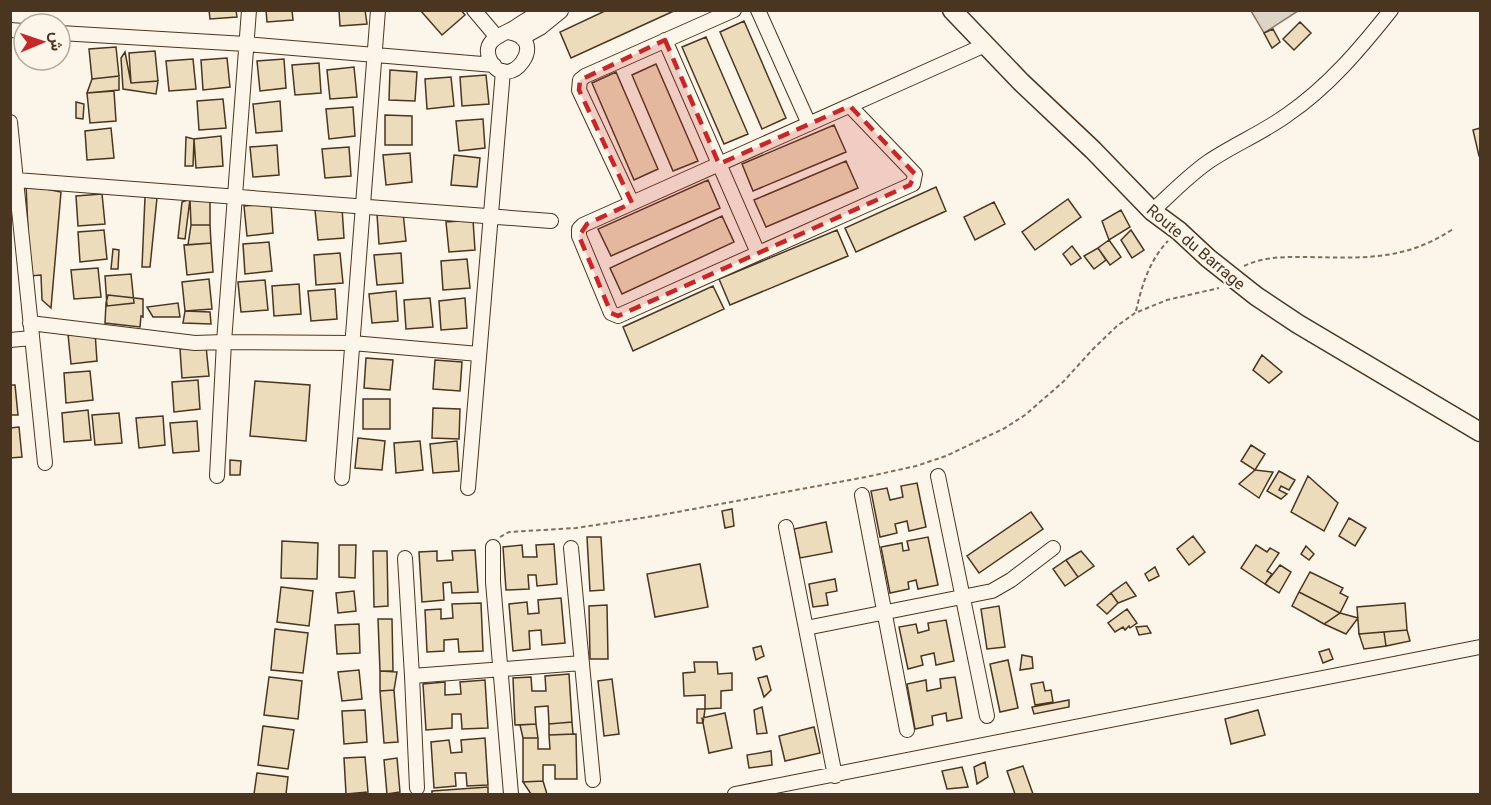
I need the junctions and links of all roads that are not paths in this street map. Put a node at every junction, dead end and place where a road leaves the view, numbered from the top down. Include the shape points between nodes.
1 (249, 10) edge
2 (378, 10) edge
3 (474, 10) edge
4 (734, 10) edge
5 (758, 10) edge
6 (952, 10) edge
7 (1391, 10) edge
8 (560, 12) edge
9 (72, 34) edge
10 (502, 34) junction
11 (522, 38) junction
12 (665, 40) junction
13 (246, 44) junction
14 (985, 45) junction
15 (375, 55) junction
16 (498, 68) junction
17 (850, 106) junction
18 (10, 122) edge
19 (809, 124) junction
20 (719, 164) junction
21 (16, 180) junction
22 (234, 197) junction
23 (14, 198) edge
24 (632, 203) junction
25 (363, 206) junction
26 (1152, 211) junction
27 (491, 216) junction
28 (551, 221) dead end
29 (758, 253) junction
30 (30, 323) junction
31 (32, 338) junction
32 (10, 340) edge
33 (224, 342) junction
34 (352, 343) junction
35 (480, 354) junction
36 (1480, 432) edge
37 (45, 463) dead end
38 (217, 476) dead end
39 (938, 476) dead end
40 (342, 478) dead end
41 (468, 488) dead end
42 (862, 495) dead end
43 (786, 528) dead end
44 (493, 547) road end
45 (571, 548) dead end
46 (1053, 548) dead end
47 (405, 558) dead end
48 (963, 597) junction
49 (884, 613) junction
50 (806, 628) junction
51 (1480, 647) edge
52 (582, 663) junction
53 (501, 670) junction
54 (412, 676) junction
55 (987, 716) dead end
56 (907, 730) dead end
57 (835, 776) junction
58 (593, 780) dead end
59 (417, 788) dead end
60 (511, 795) edge
61 (735, 795) edge

1 - 13 street
2 - 15 street
3 - 10 street
4 - 12 street
5 - 19 street
6 - 14 main road, Route du Barrage
7 - 26 street via 1359,49 1307,100 1253,138 1207,163
8 - 10 street via 535,15
8 - 11 street
9 - 13 street
10 - 11 street
10 - 16 street via 492,40 488,50 490,61
11 - 16 street via 527,48 523,64 514,70
12 - 20 street
12 - 24 street via 585,76 579,83
13 - 15 street
13 - 22 street
14 - 17 street
14 - 26 main road, Route du Barrage
15 - 16 street
15 - 25 street
16 - 27 street
17 - 19 street
17 - 29 street via 915,174 915,181
18 - 21 street
19 - 20 street
20 - 24 street
20 - 29 street
21 - 22 street
21 - 23 street
22 - 25 street
22 - 33 street
23 - 30 street
24 - 29 street via 584,225 579,232 614,315
25 - 27 street
25 - 34 street
26 - 36 main road, Route du Barrage via 1234,279 1298,324
27 - 28 street
27 - 35 street
30 - 31 street
30 - 33 street via 195,343
31 - 32 street
31 - 37 street
33 - 34 street
33 - 38 street
34 - 35 street
34 - 40 street
35 - 41 street
39 - 48 street
42 - 49 street
43 - 50 street
44 - 53 street
45 - 52 street
46 - 48 street via 999,588
47 - 54 street
48 - 49 street
48 - 55 street
49 - 50 street
49 - 56 street
50 - 57 street
51 - 57 street
52 - 53 street
52 - 58 street
53 - 54 street
53 - 60 street
54 - 59 street
57 - 61 street

